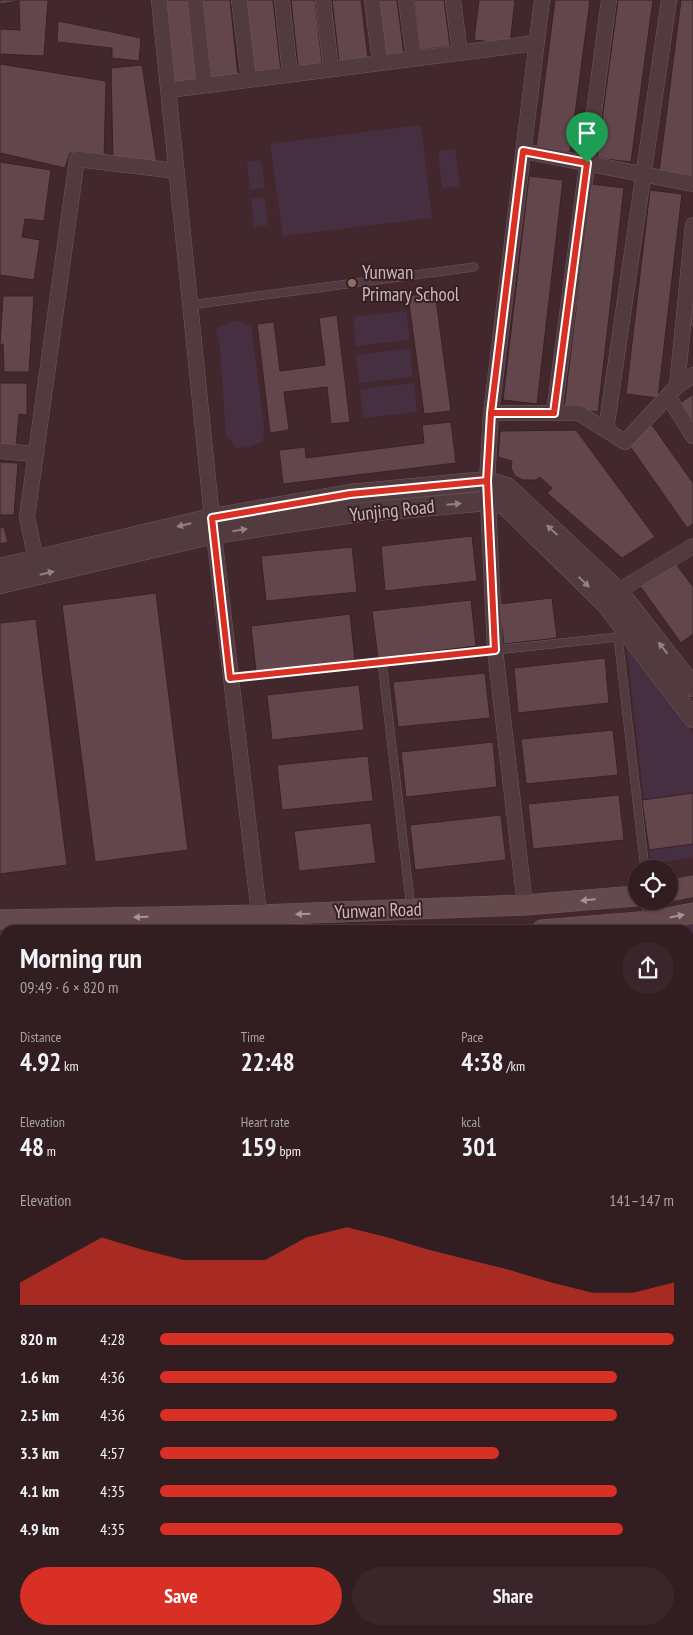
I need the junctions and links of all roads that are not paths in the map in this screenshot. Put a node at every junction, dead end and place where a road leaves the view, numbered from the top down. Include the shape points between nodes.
1 (160, 0) edge
2 (195, 0) edge
3 (239, 0) edge
4 (282, 0) edge
5 (323, 0) edge
6 (372, 0) edge
7 (406, 0) edge
8 (453, 0) edge
9 (542, 0) edge
10 (609, 0) edge
11 (670, 0) edge
12 (536, 43) junction
13 (460, 53) junction
14 (414, 59) junction
15 (380, 63) junction
16 (331, 69) junction
17 (290, 74) junction
18 (249, 80) junction
19 (204, 85) junction
20 (169, 90) junction
21 (523, 151) junction
22 (587, 163) junction
23 (177, 171) junction
24 (644, 174) junction
25 (693, 184) edge
26 (693, 233) edge
27 (474, 267) dead end
28 (190, 305) junction
29 (683, 323) junction
30 (693, 338) edge
31 (693, 375) edge
32 (673, 391) junction
33 (491, 413) junction
34 (554, 413) junction
35 (606, 430) junction
36 (693, 436) edge
37 (0, 451) edge
38 (36, 454) junction
39 (487, 481) junction
40 (488, 501) junction
41 (213, 526) junction
42 (693, 546) edge
43 (36, 560) junction
44 (0, 568) edge
45 (0, 584) edge
46 (618, 592) junction
47 (495, 650) junction
48 (382, 662) junction
49 (230, 678) junction
50 (693, 687) edge
51 (693, 718) edge
52 (644, 860) edge
53 (693, 886) edge
54 (678, 889) edge
55 (628, 897) edge
56 (525, 905) junction
57 (411, 909) junction
58 (693, 913) edge
59 (651, 917) edge
60 (0, 920) edge
61 (260, 923) edge
62 (584, 925) edge

1 - 20 street
2 - 19 street
3 - 18 street
4 - 17 street
5 - 16 street
6 - 15 street
7 - 14 street
8 - 13 street
9 - 12 street
10 - 22 street
11 - 24 street
12 - 13 street
12 - 21 street
13 - 14 street
14 - 15 street
15 - 16 street
16 - 17 street
17 - 18 street
18 - 19 street
19 - 20 street
20 - 23 street
21 - 22 street
21 - 33 street
22 - 24 street
22 - 34 street
23 - 28 street
23 - 38 street via 77,159
24 - 25 street
24 - 35 street
26 - 29 street
27 - 28 lane
28 - 41 street
29 - 30 street
29 - 32 street
31 - 32 street
32 - 35 street via 625,442
32 - 36 street
33 - 34 street
33 - 39 street
34 - 35 street via 579,413
37 - 38 street
38 - 43 street via 27,517
39 - 40 street
39 - 41 street, Yunjing Road via 350,494
46 -> 39 street, Yunjing Road via 507,487
41 -> 40 street, Yunjing Road
40 - 47 street
40 -> 51 street, Yunjing Road via 505,505 605,603
41 -> 43 street, Yunjing Road
45 -> 41 street, Yunjing Road
41 - 49 street
42 - 46 street
43 - 44 street, Yunjing Road
50 -> 46 street, Yunjing Road
47 - 48 lane
47 - 52 lane via 618,637
47 - 56 street
48 - 49 lane
48 - 57 lane
49 - 61 street
53 - 54 main road
55 -> 56 main road, Yunwan Road
56 - 57 main road, Yunwan Road
57 -> 61 main road, Yunwan Road
59 -> 58 main road
59 - 62 main road
61 -> 60 main road, Yunwan Road

